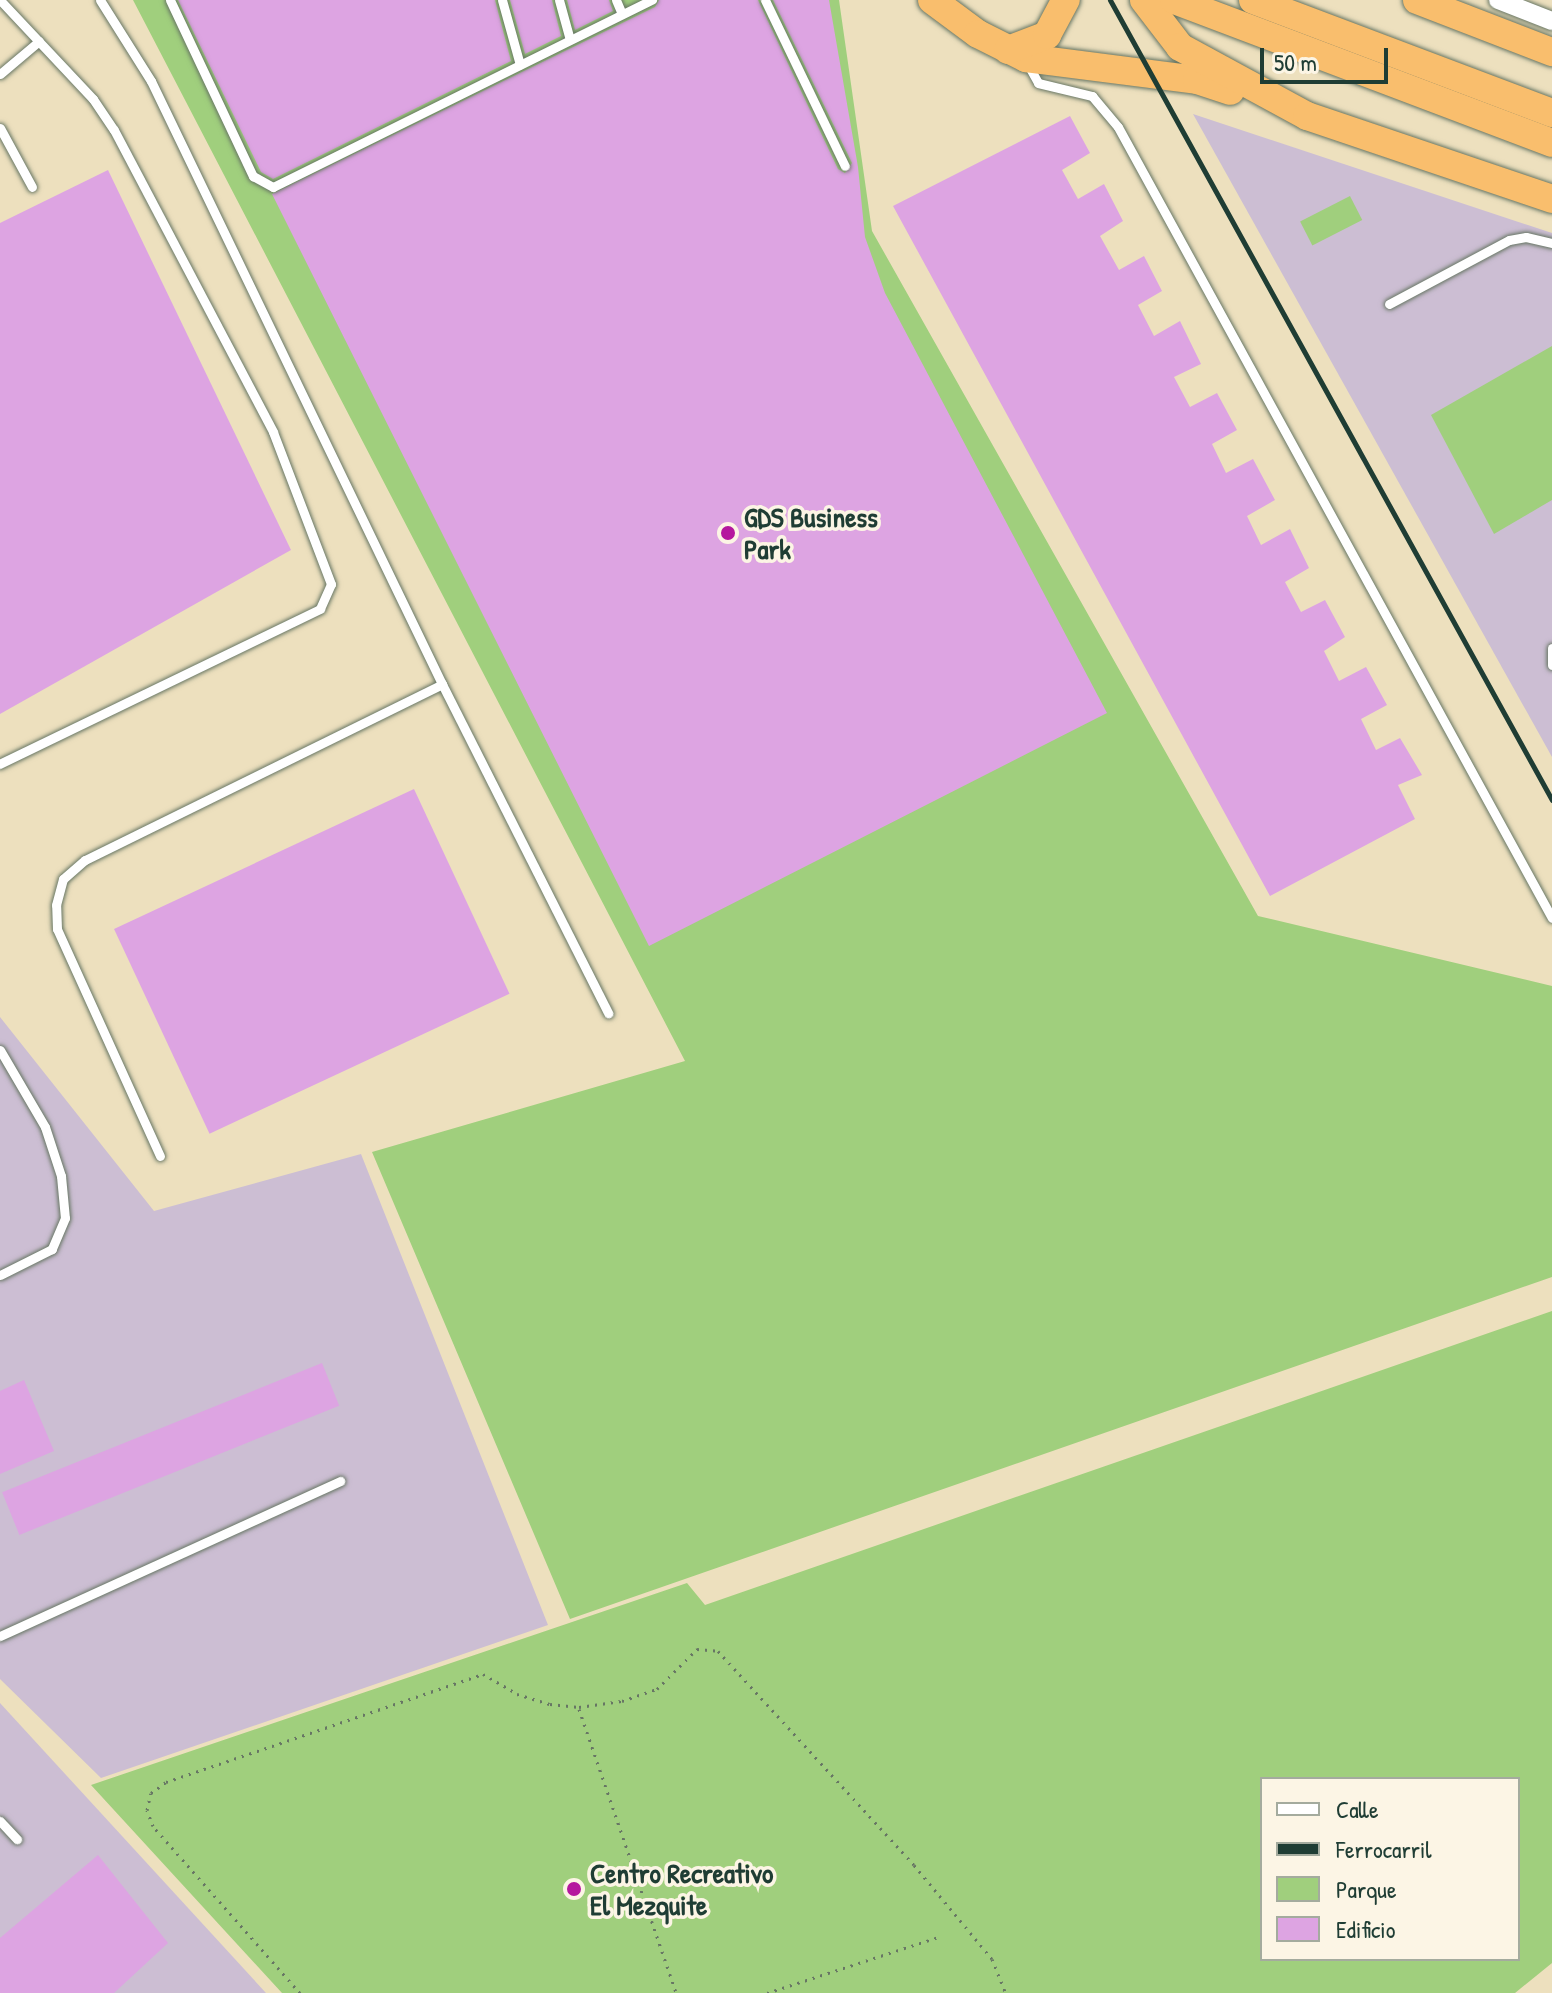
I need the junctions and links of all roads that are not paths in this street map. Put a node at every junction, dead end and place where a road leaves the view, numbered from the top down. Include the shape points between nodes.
1 (0, 0) edge
2 (100, 0) edge
3 (170, 0) edge
4 (502, 0) edge
5 (559, 0) edge
6 (616, 0) edge
7 (652, 0) edge
8 (765, 0) edge
9 (932, 0) edge
10 (1066, 0) edge
11 (1144, 0) edge
12 (1174, 0) edge
13 (1253, 0) edge
14 (1417, 0) edge
15 (1498, 0) edge
16 (622, 14) junction
17 (1552, 21) edge
18 (570, 40) junction
19 (39, 41) junction
20 (1020, 51) junction
21 (1552, 52) edge
22 (520, 65) junction
23 (0, 74) edge
24 (1552, 113) edge
25 (1307, 116) junction
26 (0, 128) edge
27 (1552, 143) edge
28 (845, 166) dead end
29 (32, 187) dead end
30 (1552, 199) edge
31 (1552, 243) edge
32 (1389, 304) dead end
33 (1552, 648) edge
34 (1552, 665) edge
35 (442, 684) junction
36 (0, 764) edge
37 (1552, 918) edge
38 (608, 1013) dead end
39 (0, 1050) edge
40 (160, 1156) dead end
41 (0, 1275) edge
42 (340, 1481) dead end
43 (0, 1636) edge
44 (0, 1821) edge
45 (17, 1839) dead end

1 - 19 lane
2 - 35 lane via 151,81
3 - 22 lane via 253,176 264,186 281,185
4 - 22 lane
5 - 18 lane
6 - 16 lane
7 - 16 lane
8 - 28 lane
9 - 20 highway
10 - 20 highway via 1047,35
11 - 25 highway via 1180,47
12 - 27 highway
13 - 24 highway
14 - 21 highway
15 - 17 street
16 - 18 lane
18 - 22 lane
19 - 23 lane
19 - 36 lane via 114,130 259,405 328,575 330,593 320,609
20 - 25 highway via 1197,80
20 - 37 lane via 1038,83 1092,96 1118,127
25 - 30 highway
26 - 29 lane
31 - 32 lane via 1526,237 1509,240
33 - 34 lane
35 - 38 lane
35 - 40 lane via 85,860 63,879 57,929
39 - 41 lane via 45,1127 61,1176 65,1218 52,1249
42 - 43 lane
44 - 45 lane

